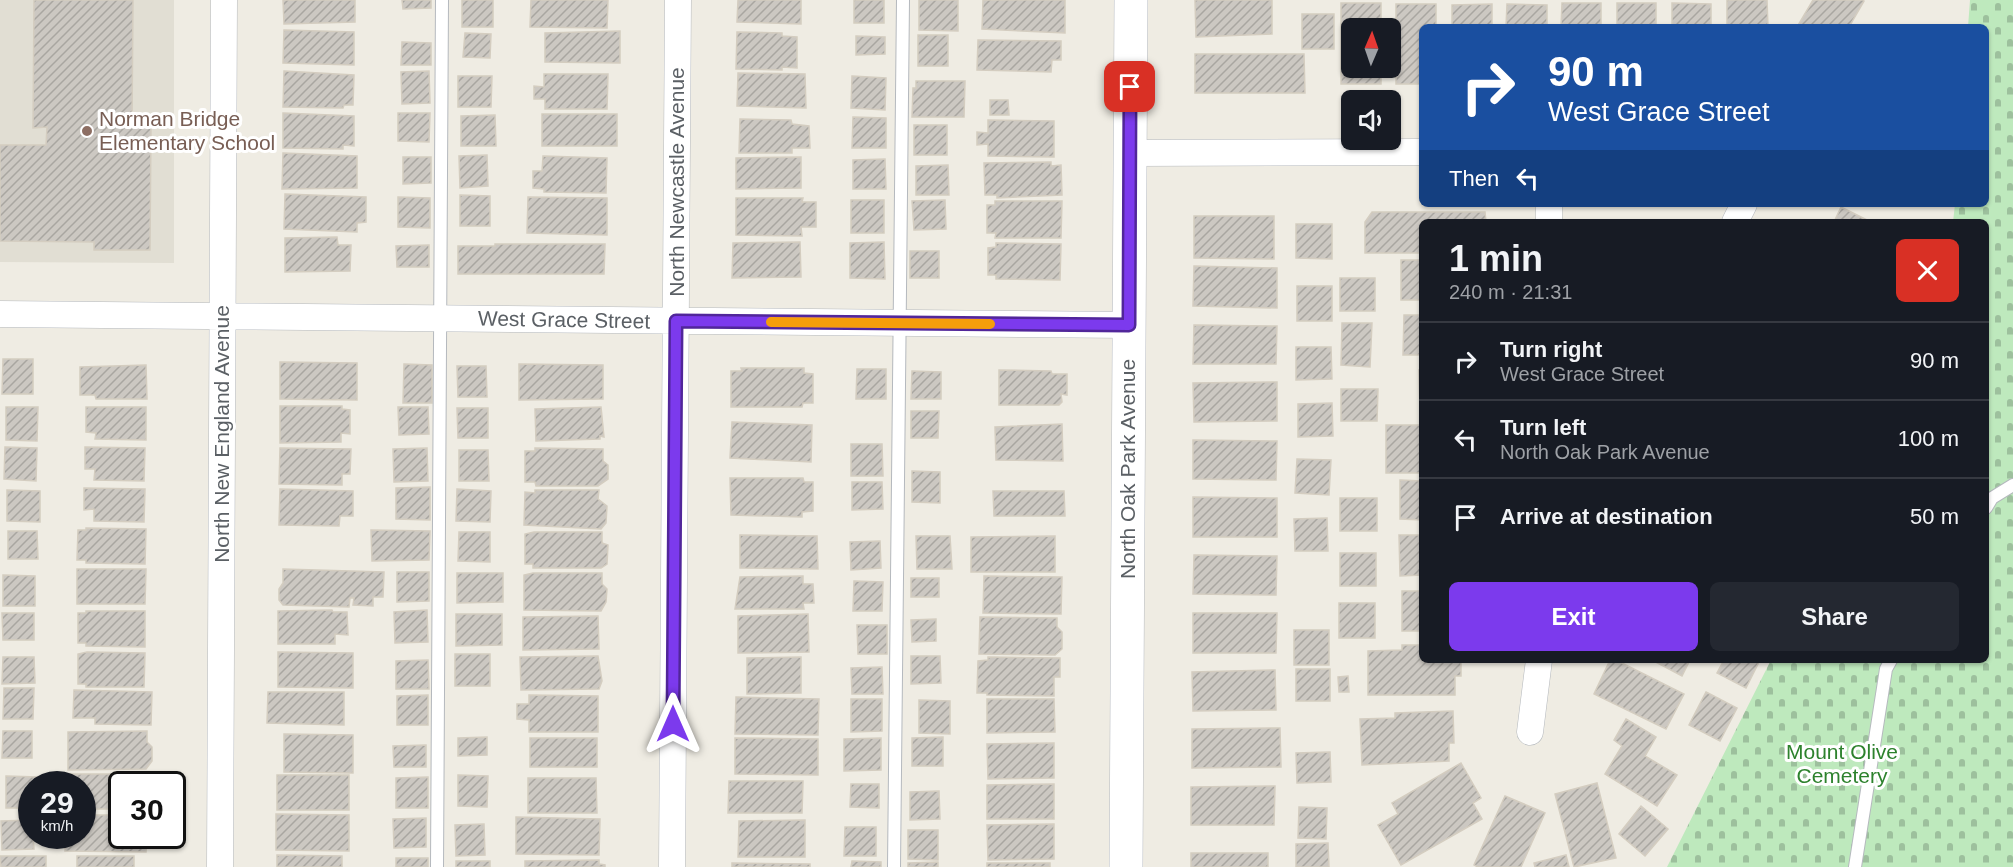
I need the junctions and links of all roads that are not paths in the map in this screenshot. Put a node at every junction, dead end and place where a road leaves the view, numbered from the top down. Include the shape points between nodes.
1 (224, 0) edge
2 (442, 0) edge
3 (678, 0) edge
4 (903, 0) edge
5 (1131, 0) edge
6 (1419, 152) edge
7 (1130, 153) junction
8 (0, 314) edge
9 (222, 316) junction
10 (440, 318) junction
11 (676, 321) junction
12 (902, 323) junction
13 (1129, 325) junction
14 (2013, 485) edge
15 (1989, 503) edge
16 (1539, 663) edge
17 (1889, 663) edge
18 (1530, 732) dead end
19 (220, 867) edge
20 (437, 867) edge
21 (672, 867) edge
22 (894, 867) edge
23 (1126, 867) edge
24 (1855, 867) edge

1 - 9 street, North New England Avenue
2 - 10 lane
3 - 11 street, North Newcastle Avenue
4 - 12 lane
5 - 7 street, North Oak Park Avenue
6 - 7 street
7 - 13 street, North Oak Park Avenue
8 - 9 street, West Grace Street
9 - 10 street, West Grace Street
9 - 19 street, North New England Avenue
10 - 11 street, West Grace Street
10 - 20 lane
11 - 12 street, West Grace Street
11 - 21 street, North Newcastle Avenue
12 - 13 street, West Grace Street
12 - 22 lane
13 - 23 street, North Oak Park Avenue
14 - 15 lane
16 - 18 street
17 - 24 lane

